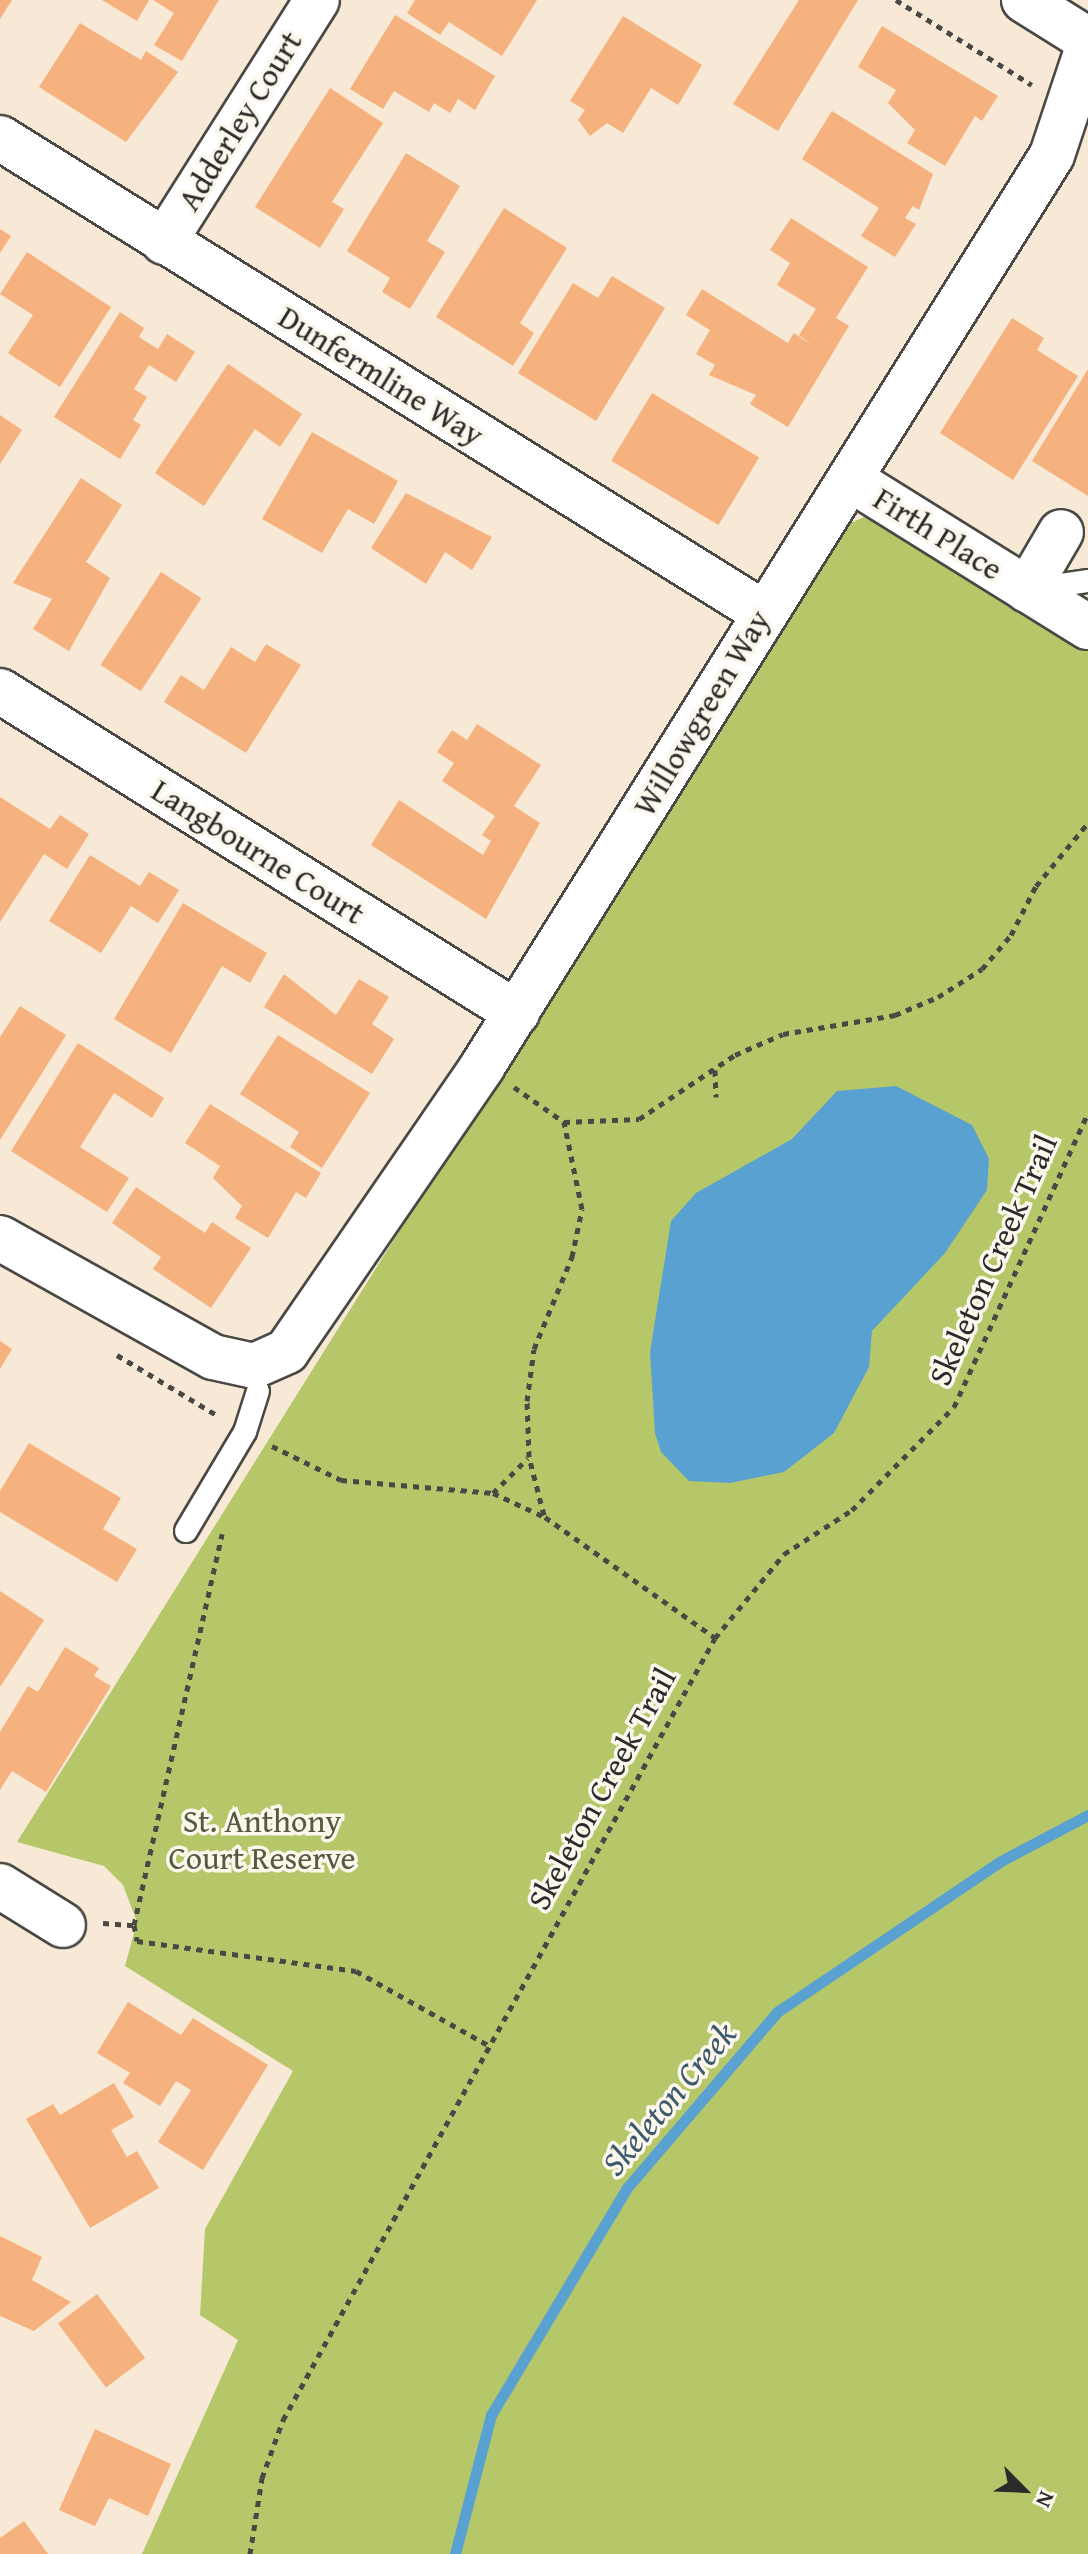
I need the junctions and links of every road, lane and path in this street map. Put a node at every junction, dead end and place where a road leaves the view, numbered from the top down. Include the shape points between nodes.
1 (317, 0) edge
2 (896, 0) edge
3 (1024, 0) edge
4 (1088, 40) edge
5 (1088, 47) edge
6 (1078, 115) edge
7 (0, 138) edge
8 (164, 242) junction
9 (850, 479) junction
10 (1061, 532) dead end
11 (1088, 581) edge
12 (1027, 590) junction
13 (762, 612) junction
14 (1088, 627) edge
15 (0, 691) edge
16 (1088, 823) edge
17 (517, 1013) junction
18 (482, 1067) junction
19 (715, 1070) junction
20 (716, 1097) dead end
21 (1088, 1113) edge
22 (564, 1122) junction
23 (0, 1238) edge
24 (108, 1349) dead end
25 (256, 1379) junction
26 (245, 1432) junction
27 (529, 1457) junction
28 (493, 1493) junction
29 (545, 1517) junction
30 (224, 1524) dead end
31 (186, 1531) dead end
32 (715, 1638) junction
33 (0, 1886) edge
34 (63, 1925) joint
35 (134, 1925) junction
36 (488, 2045) junction
37 (250, 2554) edge

1 - 8 street, Adderley Court
2 - 6 path
3 - 4 street
5 - 6 street, Willowgreen Way
6 - 9 street, Willowgreen Way
7 - 8 street, Dunfermline Way
8 - 13 street, Dunfermline Way
9 - 12 street, Firth Place
9 - 13 street, Willowgreen Way
10 - 12 street, Firth Place
11 - 12 lane, Firth Place
12 - 14 street, Firth Place
13 - 17 street, Willowgreen Way
15 - 17 street, Langbourne Court
16 - 19 path via 1072,834 1011,935 982,969 895,1015 783,1034
17 - 18 street, Willowgreen Way
18 - 22 path
18 - 25 street, Willowgreen Way via 350,1269 287,1351
19 - 20 path
19 - 22 path via 639,1119
21 - 32 path, Skeleton Creek Trail via 954,1407 852,1510 784,1554
22 - 27 path via 582,1209 572,1257 534,1349
23 - 25 street via 149,1328
24 - 26 path
25 - 26 lane
26 - 28 path via 341,1480
26 - 31 lane
27 - 28 path
27 - 29 path
28 - 29 path
29 - 32 path
30 - 35 path
32 - 36 path, Skeleton Creek Trail
33 - 34 street
34 - 35 path
35 - 36 path via 137,1941 356,1971
36 - 37 path, Skeleton Creek Trail via 283,2420 262,2478

